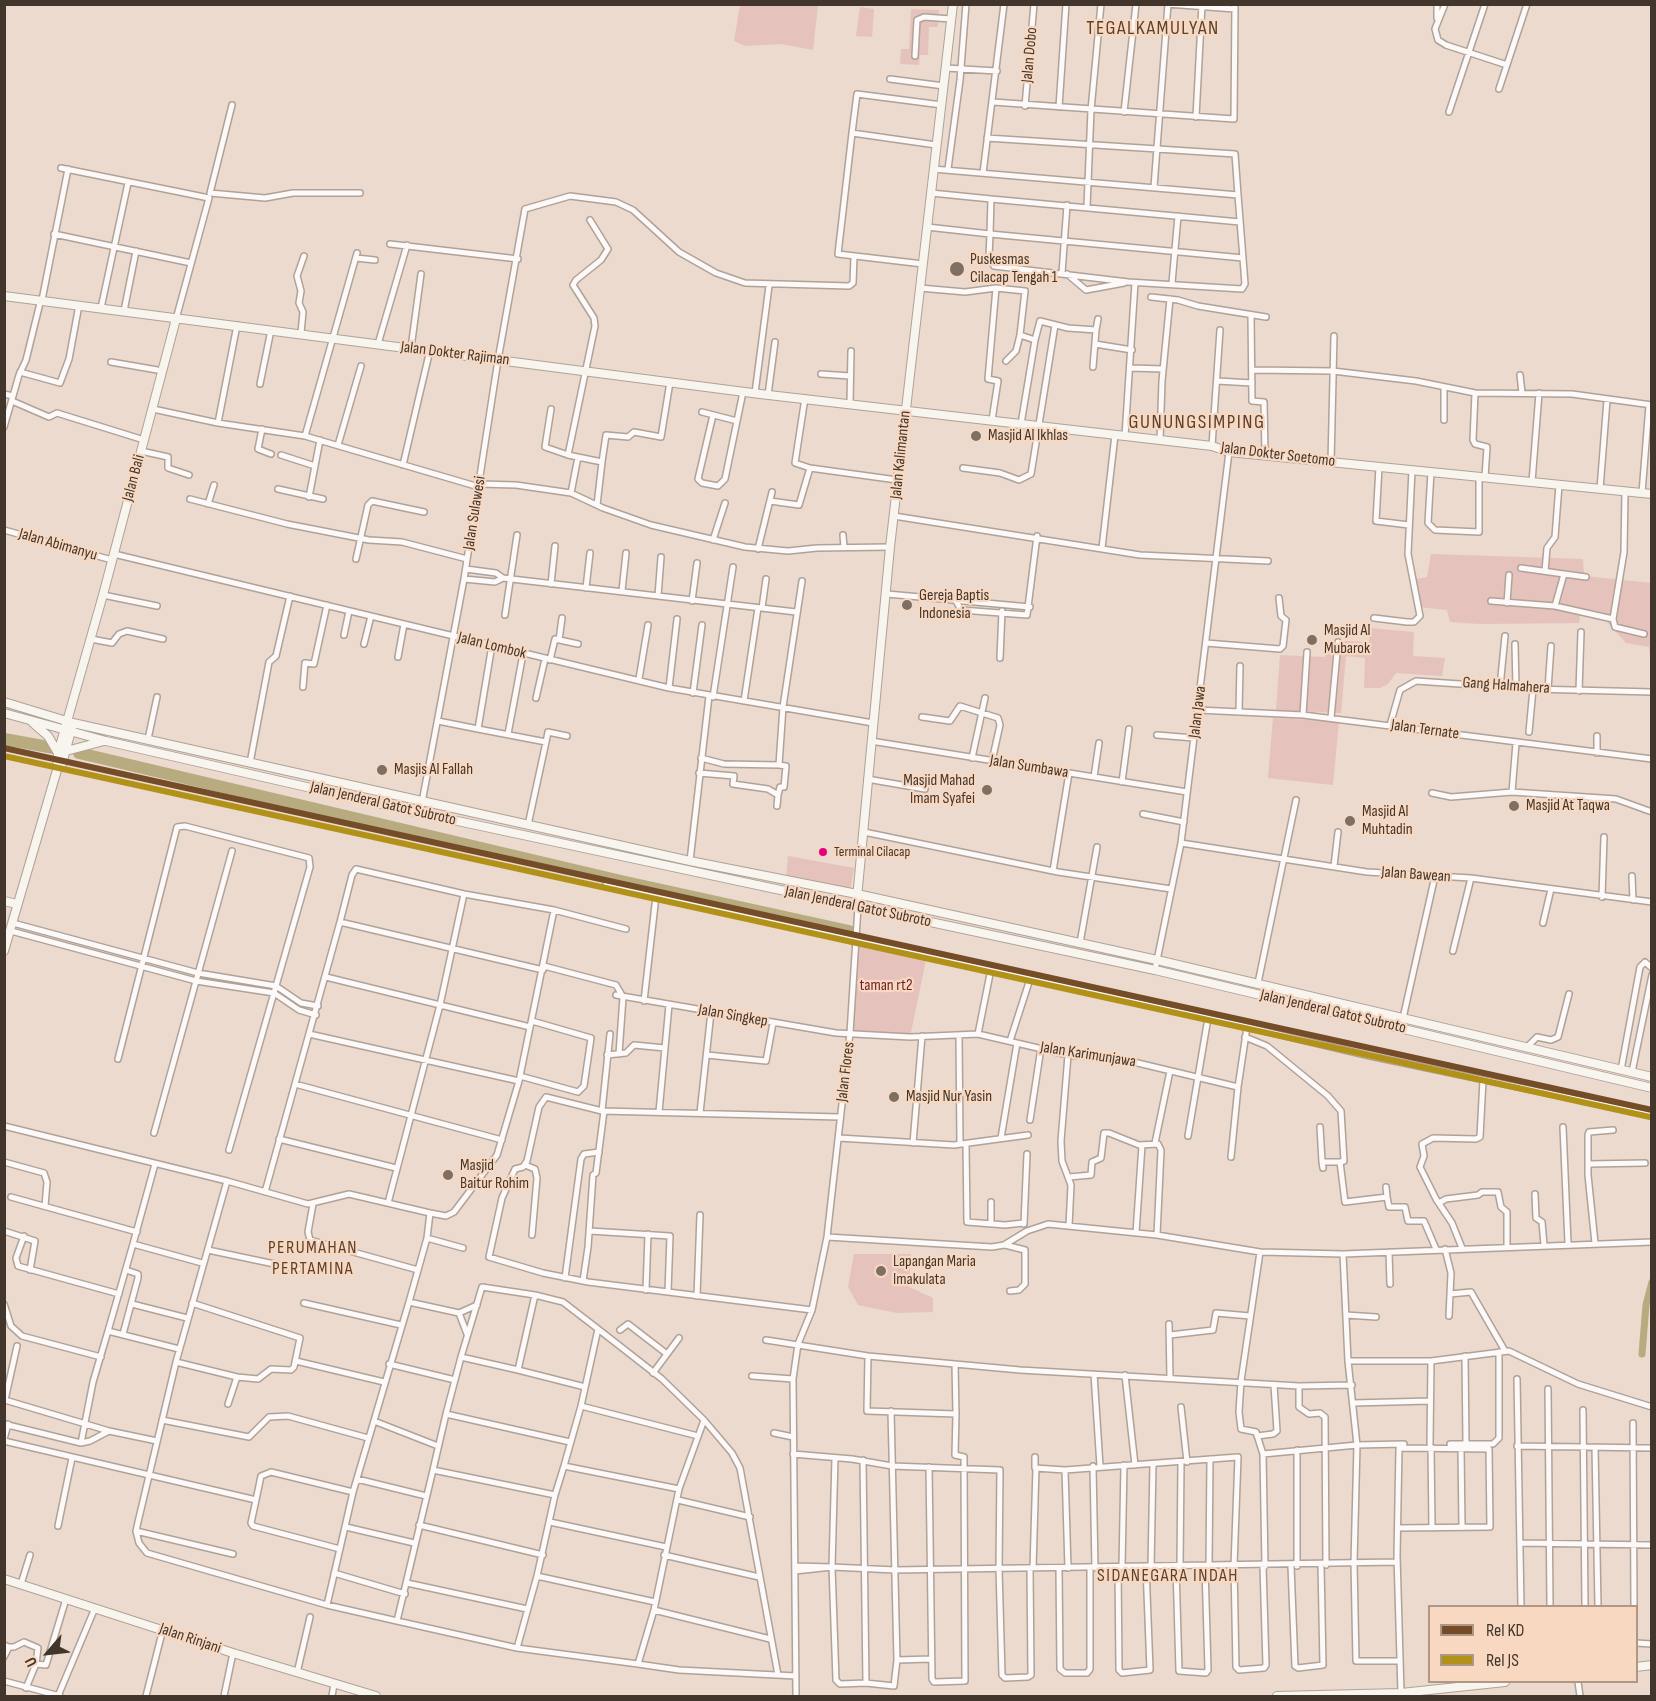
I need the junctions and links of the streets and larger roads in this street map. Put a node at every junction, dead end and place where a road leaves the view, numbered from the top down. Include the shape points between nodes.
1 (953, 4) edge
2 (966, 4) edge
3 (1004, 4) edge
4 (1034, 4) edge
5 (1066, 4) edge
6 (1101, 4) edge
7 (1136, 4) edge
8 (1168, 4) edge
9 (1437, 4) edge
10 (1445, 4) edge
11 (1485, 4) edge
12 (1527, 4) edge
13 (1202, 6) edge
14 (1235, 7) edge
15 (951, 20) junction
16 (1437, 21) junction
17 (1468, 52) junction
18 (915, 56) dead end
19 (1507, 65) junction
20 (953, 68) junction
21 (997, 71) junction
22 (890, 79) dead end
23 (944, 86) junction
24 (1499, 88) dead end
25 (993, 102) junction
26 (232, 105) dead end
27 (942, 105) junction
28 (1025, 106) junction
29 (1059, 107) junction
30 (1091, 110) junction
31 (1124, 112) junction
32 (1449, 112) dead end
33 (1159, 114) junction
34 (1196, 117) junction
35 (852, 133) junction
36 (987, 138) junction
37 (936, 145) junction
38 (1089, 146) junction
39 (1156, 150) junction
40 (61, 168) dead end
41 (68, 169) junction
42 (937, 169) junction
43 (948, 169) junction
44 (984, 173) junction
45 (1088, 182) junction
46 (128, 183) junction
47 (1154, 187) junction
48 (360, 193) dead end
49 (935, 193) junction
50 (209, 195) junction
51 (1238, 195) junction
52 (991, 199) junction
53 (1067, 205) junction
54 (1087, 207) junction
55 (1178, 216) junction
56 (590, 220) dead end
57 (1240, 222) junction
58 (930, 228) junction
59 (54, 234) junction
60 (990, 234) junction
61 (1065, 241) junction
62 (390, 244) dead end
63 (114, 245) junction
64 (407, 245) junction
65 (136, 250) junction
66 (1174, 251) junction
67 (304, 256) dead end
68 (854, 257) junction
69 (1243, 258) junction
70 (518, 259) junction
71 (375, 260) dead end
72 (191, 264) junction
73 (923, 264) junction
74 (1064, 273) junction
75 (421, 274) dead end
76 (1132, 283) junction
77 (1172, 283) junction
78 (769, 286) junction
79 (920, 288) junction
80 (996, 288) junction
81 (4, 296) edge
82 (1151, 297) dead end
83 (42, 299) junction
84 (1170, 299) junction
85 (79, 305) junction
86 (101, 308) junction
87 (124, 311) junction
88 (1251, 315) junction
89 (1266, 317) dead end
90 (176, 319) junction
91 (1098, 319) dead end
92 (237, 326) junction
93 (1055, 326) junction
94 (271, 330) junction
95 (1096, 330) junction
96 (1220, 330) dead end
97 (301, 333) junction
98 (1020, 334) junction
99 (1334, 336) dead end
100 (332, 338) junction
101 (1035, 340) junction
102 (775, 342) dead end
103 (378, 344) junction
104 (1095, 344) junction
105 (411, 348) junction
106 (430, 350) junction
107 (1132, 350) junction
108 (851, 351) dead end
109 (498, 360) junction
110 (1006, 361) dead end
111 (111, 362) dead end
112 (361, 366) dead end
113 (1093, 367) dead end
114 (1131, 368) junction
115 (1163, 369) junction
116 (585, 370) junction
117 (1252, 370) junction
118 (1333, 370) junction
119 (1398, 370) dead end
120 (163, 371) junction
121 (20, 372) junction
122 (821, 374) dead end
123 (1520, 375) dead end
124 (850, 376) junction
125 (1397, 378) junction
126 (1217, 381) junction
127 (670, 382) junction
128 (1252, 383) junction
129 (260, 384) dead end
130 (1444, 387) junction
131 (743, 392) junction
132 (755, 393) junction
133 (1475, 393) junction
134 (1522, 393) junction
135 (1539, 393) junction
136 (4, 394) edge
137 (768, 395) junction
138 (805, 398) junction
139 (13, 399) junction
140 (1607, 400) junction
141 (850, 404) junction
142 (1650, 405) edge
143 (153, 409) junction
144 (551, 409) dead end
145 (906, 410) junction
146 (702, 412) dead end
147 (713, 415) junction
148 (992, 420) junction
149 (1444, 420) dead end
150 (737, 421) junction
151 (218, 423) junction
152 (1021, 424) junction
153 (1038, 426) junction
154 (4, 427) edge
155 (262, 429) junction
156 (1115, 435) junction
157 (305, 436) junction
158 (1125, 436) junction
159 (144, 440) junction
160 (320, 440) junction
161 (1160, 440) junction
162 (338, 445) junction
163 (1212, 446) junction
164 (141, 451) junction
165 (1229, 452) junction
166 (271, 454) dead end
167 (281, 455) dead end
168 (568, 455) junction
169 (1265, 455) junction
170 (578, 458) junction
171 (603, 462) junction
172 (1331, 462) junction
173 (403, 465) junction
174 (315, 466) junction
175 (1379, 466) junction
176 (810, 468) junction
177 (963, 468) dead end
178 (1412, 470) junction
179 (1431, 472) junction
180 (189, 475) dead end
181 (1482, 477) junction
182 (897, 480) junction
183 (1532, 482) junction
184 (213, 484) dead end
185 (1559, 485) junction
186 (479, 486) junction
187 (278, 489) dead end
188 (1600, 489) junction
189 (1625, 491) junction
190 (772, 492) dead end
191 (572, 493) junction
192 (1642, 493) junction
193 (1652, 494) edge
194 (309, 497) junction
195 (190, 499) dead end
196 (322, 500) dead end
197 (770, 501) junction
198 (725, 503) dead end
199 (208, 504) junction
200 (597, 505) junction
201 (424, 512) dead end
202 (894, 516) junction
203 (1409, 525) junction
204 (4, 530) edge
205 (517, 535) dead end
206 (843, 535) dead end
207 (1037, 536) junction
208 (361, 538) junction
209 (713, 540) junction
210 (555, 546) dead end
211 (844, 547) junction
212 (890, 548) junction
213 (1102, 548) junction
214 (758, 549) junction
215 (590, 553) dead end
216 (626, 553) dead end
217 (113, 557) junction
218 (661, 557) dead end
219 (356, 559) dead end
220 (467, 559) junction
221 (1216, 560) junction
222 (1268, 561) dead end
223 (697, 563) dead end
224 (733, 567) dead end
225 (1521, 568) dead end
226 (466, 569) junction
227 (1545, 571) junction
228 (1564, 573) junction
229 (1509, 575) dead end
230 (1586, 577) dead end
231 (503, 578) junction
232 (465, 579) junction
233 (510, 579) junction
234 (765, 579) dead end
235 (802, 581) dead end
236 (551, 584) junction
237 (586, 588) junction
238 (622, 591) junction
239 (886, 594) junction
240 (104, 595) junction
241 (290, 596) junction
242 (657, 596) junction
243 (1279, 598) dead end
244 (956, 599) junction
245 (693, 601) junction
246 (1491, 601) dead end
247 (1507, 603) junction
248 (1002, 604) junction
249 (327, 605) junction
250 (727, 605) junction
251 (157, 606) dead end
252 (1555, 606) junction
253 (1030, 607) junction
254 (760, 608) junction
255 (349, 611) junction
256 (796, 612) junction
257 (1002, 613) junction
258 (505, 615) dead end
259 (371, 616) junction
260 (562, 618) dead end
261 (1374, 618) dead end
262 (677, 619) dead end
263 (1613, 619) junction
264 (404, 624) junction
265 (648, 625) dead end
266 (702, 625) dead end
267 (1581, 632) dead end
268 (1644, 634) dead end
269 (344, 635) dead end
270 (454, 636) junction
271 (1505, 636) dead end
272 (92, 639) junction
273 (163, 639) dead end
274 (559, 640) junction
275 (1338, 642) dead end
276 (1206, 643) junction
277 (364, 644) dead end
278 (578, 644) dead end
279 (1515, 644) dead end
280 (492, 645) junction
281 (1551, 646) dead end
282 (1307, 652) dead end
283 (523, 654) junction
284 (398, 657) dead end
285 (1000, 658) dead end
286 (547, 659) junction
287 (1240, 666) dead end
288 (639, 679) junction
289 (303, 687) dead end
290 (1500, 687) junction
291 (1516, 687) junction
292 (669, 688) junction
293 (1533, 689) junction
294 (1548, 689) junction
295 (1579, 691) junction
296 (1652, 692) edge
297 (693, 693) junction
298 (711, 696) junction
299 (157, 697) dead end
300 (536, 698) dead end
301 (985, 698) dead end
302 (744, 701) junction
303 (4, 702) edge
304 (783, 707) junction
305 (1198, 710) junction
306 (1239, 712) junction
307 (4, 713) edge
308 (984, 713) junction
309 (1304, 715) junction
310 (922, 717) dead end
311 (1331, 718) junction
312 (70, 720) junction
313 (31, 721) junction
314 (438, 721) junction
315 (873, 723) junction
316 (1390, 725) junction
317 (478, 729) junction
318 (1129, 729) dead end
319 (68, 731) junction
320 (1529, 732) dead end
321 (508, 734) junction
322 (1157, 735) dead end
323 (567, 736) dead end
324 (1597, 736) dead end
325 (1194, 738) junction
326 (148, 739) junction
327 (106, 741) junction
328 (871, 741) junction
329 (546, 742) junction
330 (1516, 743) junction
331 (1100, 744) dead end
332 (62, 752) junction
333 (1597, 753) junction
334 (701, 758) junction
335 (972, 758) junction
336 (1652, 759) edge
337 (992, 761) junction
338 (250, 763) junction
339 (779, 765) junction
340 (699, 773) junction
341 (1069, 773) junction
342 (1094, 777) junction
343 (867, 779) junction
344 (1122, 782) junction
345 (925, 789) dead end
346 (1187, 792) junction
347 (1512, 792) junction
348 (1432, 793) dead end
349 (778, 795) junction
350 (1296, 800) dead end
351 (422, 801) junction
352 (777, 806) dead end
353 (1652, 812) edge
354 (420, 813) junction
355 (1143, 814) dead end
356 (1184, 822) junction
357 (528, 825) junction
358 (864, 832) junction
359 (1338, 832) dead end
360 (1604, 837) dead end
361 (1181, 843) junction
362 (1096, 847) dead end
363 (232, 851) dead end
364 (1285, 858) junction
365 (690, 861) junction
366 (1334, 866) junction
367 (1053, 871) junction
368 (1090, 876) junction
369 (1435, 876) junction
370 (1632, 876) dead end
371 (1471, 878) junction
372 (606, 884) dead end
373 (1172, 889) junction
374 (1551, 889) junction
375 (464, 894) junction
376 (857, 894) junction
377 (656, 896) junction
378 (1602, 897) junction
379 (1633, 900) junction
380 (4, 901) edge
381 (1652, 902) edge
382 (17, 904) junction
383 (858, 907) junction
384 (554, 910) junction
385 (340, 922) junction
386 (1543, 923) dead end
387 (12, 927) junction
388 (626, 929) dead end
389 (854, 938) junction
390 (86, 942) junction
391 (1080, 944) junction
392 (452, 948) junction
393 (4, 951) edge
394 (83, 951) junction
395 (1453, 951) dead end
396 (145, 957) junction
397 (1157, 960) junction
398 (142, 966) junction
399 (543, 968) junction
400 (1652, 968) edge
401 (991, 969) junction
402 (1155, 970) junction
403 (198, 973) junction
404 (1652, 975) edge
405 (326, 977) junction
406 (1030, 979) junction
407 (196, 981) junction
408 (1258, 983) junction
409 (276, 986) junction
410 (274, 993) junction
411 (1569, 994) dead end
412 (616, 995) dead end
413 (623, 997) junction
414 (644, 1001) junction
415 (440, 1005) junction
416 (669, 1005) junction
417 (318, 1006) junction
418 (711, 1012) junction
419 (315, 1015) junction
420 (1208, 1018) junction
421 (1403, 1018) junction
422 (773, 1023) junction
423 (1425, 1023) junction
424 (531, 1024) junction
425 (1247, 1027) junction
426 (850, 1033) junction
427 (1422, 1033) junction
428 (309, 1034) junction
429 (610, 1034) dead end
430 (978, 1034) junction
431 (959, 1035) junction
432 (922, 1036) junction
433 (1245, 1037) junction
434 (1551, 1040) junction
435 (1010, 1041) junction
436 (1017, 1043) junction
437 (1527, 1047) junction
438 (665, 1048) junction
439 (1041, 1048) junction
440 (1547, 1052) junction
441 (619, 1054) junction
442 (607, 1055) junction
443 (707, 1055) junction
444 (1068, 1055) junction
445 (424, 1058) junction
446 (118, 1059) dead end
447 (1621, 1070) junction
448 (1170, 1071) junction
449 (1632, 1072) junction
450 (1652, 1077) edge
451 (1197, 1078) junction
452 (519, 1079) junction
453 (1483, 1080) junction
454 (295, 1084) junction
455 (1238, 1087) junction
456 (1652, 1088) edge
457 (603, 1111) junction
458 (659, 1112) junction
459 (700, 1113) junction
460 (1652, 1115) edge
461 (411, 1116) junction
462 (840, 1117) junction
463 (1030, 1120) dead end
464 (4, 1126) edge
465 (1320, 1127) dead end
466 (1563, 1127) dead end
467 (1613, 1130) dead end
468 (154, 1133) dead end
469 (1028, 1135) dead end
470 (1188, 1136) dead end
471 (839, 1138) junction
472 (1001, 1138) junction
473 (279, 1139) junction
474 (502, 1140) junction
475 (913, 1143) junction
476 (1155, 1143) junction
477 (963, 1144) junction
478 (1142, 1145) junction
479 (229, 1150) dead end
480 (599, 1152) junction
481 (1027, 1154) dead end
482 (1231, 1158) dead end
483 (4, 1162) edge
484 (1340, 1162) junction
485 (1645, 1163) dead end
486 (155, 1164) junction
487 (1588, 1164) junction
488 (525, 1165) junction
489 (396, 1168) junction
490 (1070, 1178) junction
491 (227, 1181) junction
492 (1386, 1187) dead end
493 (266, 1192) junction
494 (1534, 1194) dead end
495 (11, 1197) dead end
496 (1387, 1197) junction
497 (991, 1202) dead end
498 (388, 1203) junction
499 (1439, 1203) junction
500 (313, 1204) junction
501 (45, 1206) junction
502 (430, 1213) junction
503 (700, 1215) dead end
504 (1023, 1223) junction
505 (991, 1224) junction
506 (1069, 1226) junction
507 (4, 1231) edge
508 (590, 1231) junction
509 (1027, 1231) junction
510 (137, 1232) junction
511 (1136, 1233) junction
512 (648, 1234) junction
513 (532, 1235) dead end
514 (1157, 1235) junction
515 (24, 1236) junction
516 (828, 1237) junction
517 (427, 1238) junction
518 (1652, 1242) edge
519 (1568, 1243) junction
520 (1595, 1243) junction
521 (133, 1244) junction
522 (1005, 1245) junction
523 (1544, 1245) junction
524 (1508, 1246) junction
525 (463, 1248) dead end
526 (1462, 1248) junction
527 (1445, 1249) junction
528 (208, 1250) junction
529 (1436, 1250) junction
530 (1260, 1252) junction
531 (1389, 1252) junction
532 (1343, 1254) junction
533 (202, 1263) junction
534 (298, 1269) dead end
535 (30, 1270) junction
536 (126, 1270) junction
537 (418, 1270) junction
538 (565, 1278) junction
539 (583, 1281) junction
540 (1390, 1284) dead end
541 (646, 1290) junction
542 (1010, 1291) dead end
543 (668, 1293) junction
544 (119, 1294) junction
545 (535, 1294) junction
546 (1450, 1294) junction
547 (697, 1296) junction
548 (409, 1302) junction
549 (192, 1303) junction
550 (304, 1303) dead end
551 (4, 1304) edge
552 (132, 1304) junction
553 (477, 1305) junction
554 (812, 1310) junction
555 (459, 1313) junction
556 (1346, 1315) junction
557 (1250, 1316) junction
558 (1449, 1316) dead end
559 (1376, 1317) dead end
560 (187, 1318) junction
561 (1169, 1324) dead end
562 (401, 1325) junction
563 (598, 1329) junction
564 (620, 1330) dead end
565 (108, 1331) junction
566 (123, 1334) junction
567 (467, 1335) junction
568 (1170, 1335) junction
569 (679, 1338) dead end
570 (766, 1340) dead end
571 (798, 1344) junction
572 (17, 1346) dead end
573 (179, 1349) junction
574 (1502, 1352) junction
575 (667, 1354) junction
576 (868, 1356) junction
577 (1465, 1356) junction
578 (101, 1357) junction
579 (462, 1357) junction
580 (296, 1360) junction
581 (1348, 1361) junction
582 (1431, 1361) junction
583 (176, 1362) junction
584 (389, 1364) junction
585 (955, 1364) junction
586 (518, 1370) junction
587 (653, 1373) junction
588 (1094, 1374) junction
589 (1125, 1375) junction
590 (752, 1376) dead end
591 (237, 1377) junction
592 (1170, 1377) junction
593 (794, 1379) junction
594 (1517, 1379) dead end
595 (455, 1380) junction
596 (1240, 1381) junction
597 (384, 1382) junction
598 (1274, 1385) junction
599 (1299, 1386) junction
600 (1352, 1386) junction
601 (585, 1387) junction
602 (1548, 1389) dead end
603 (1430, 1401) junction
604 (1353, 1403) junction
605 (228, 1404) dead end
606 (581, 1406) junction
607 (1181, 1407) dead end
608 (1652, 1407) edge
609 (1583, 1410) dead end
610 (891, 1411) junction
611 (446, 1414) junction
612 (956, 1414) junction
613 (162, 1420) junction
614 (704, 1420) junction
615 (374, 1421) junction
616 (84, 1423) junction
617 (1633, 1423) dead end
618 (6, 1424) edge
619 (109, 1431) junction
620 (774, 1433) dead end
621 (698, 1436) junction
622 (1257, 1436) junction
623 (793, 1437) junction
624 (368, 1438) junction
625 (4, 1440) edge
626 (157, 1441) junction
627 (570, 1442) junction
628 (81, 1443) junction
629 (1357, 1445) junction
630 (438, 1446) junction
631 (1431, 1446) junction
632 (1463, 1446) junction
633 (1517, 1446) junction
634 (1549, 1447) junction
635 (1582, 1447) junction
636 (1595, 1447) junction
637 (1327, 1448) junction
638 (1633, 1448) junction
639 (1652, 1448) edge
640 (1297, 1450) junction
641 (793, 1455) junction
642 (1263, 1455) junction
643 (1035, 1457) dead end
644 (72, 1458) junction
645 (835, 1458) junction
646 (1210, 1459) junction
647 (863, 1460) junction
648 (1184, 1462) junction
649 (1153, 1464) junction
650 (1124, 1465) junction
651 (1136, 1465) junction
652 (564, 1466) junction
653 (892, 1466) junction
654 (1096, 1466) junction
655 (929, 1467) junction
656 (1036, 1468) junction
657 (433, 1470) junction
658 (964, 1470) junction
659 (1065, 1470) junction
660 (149, 1476) junction
661 (357, 1479) junction
662 (679, 1489) junction
663 (353, 1492) junction
664 (555, 1495) junction
665 (426, 1496) junction
666 (256, 1500) junction
667 (678, 1500) junction
668 (750, 1517) junction
669 (550, 1522) junction
670 (419, 1525) junction
671 (58, 1526) dead end
672 (346, 1527) junction
673 (1462, 1527) junction
674 (1398, 1528) junction
675 (1432, 1528) junction
676 (136, 1531) junction
677 (414, 1543) junction
678 (1520, 1543) junction
679 (1549, 1545) junction
680 (1583, 1545) junction
681 (1596, 1545) junction
682 (1634, 1545) junction
683 (1652, 1545) edge
684 (666, 1547) junction
685 (340, 1549) junction
686 (233, 1554) dead end
687 (30, 1555) dead end
688 (543, 1555) junction
689 (664, 1555) junction
690 (1397, 1562) junction
691 (1354, 1563) junction
692 (1323, 1565) junction
693 (1207, 1566) junction
694 (1234, 1566) junction
695 (1264, 1566) junction
696 (1294, 1566) junction
697 (832, 1567) junction
698 (1120, 1567) junction
699 (1149, 1567) junction
700 (1178, 1567) junction
701 (795, 1568) junction
702 (865, 1568) junction
703 (1031, 1568) junction
704 (1059, 1568) junction
705 (1068, 1568) junction
706 (1093, 1568) junction
707 (929, 1569) junction
708 (964, 1569) junction
709 (999, 1569) junction
710 (895, 1570) junction
711 (334, 1573) junction
712 (537, 1576) junction
713 (759, 1577) junction
714 (4, 1579) edge
715 (407, 1583) junction
716 (21, 1584) junction
717 (405, 1594) junction
718 (66, 1599) junction
719 (655, 1602) junction
720 (327, 1605) junction
721 (1521, 1605) edge
722 (1550, 1605) edge
723 (1585, 1605) edge
724 (1598, 1605) edge
725 (1634, 1605) edge
726 (94, 1608) junction
727 (527, 1610) junction
728 (654, 1610) junction
729 (310, 1617) dead end
730 (398, 1621) junction
731 (163, 1629) junction
732 (770, 1639) junction
733 (7, 1646) edge
734 (517, 1648) junction
735 (233, 1653) junction
736 (4, 1657) edge
737 (931, 1659) junction
738 (897, 1660) junction
739 (1399, 1661) junction
740 (36, 1664) junction
741 (638, 1664) junction
742 (297, 1672) junction
743 (778, 1675) junction
744 (796, 1676) junction
745 (4, 1681) edge
746 (866, 1683) junction
747 (1497, 1683) edge
748 (334, 1684) junction
749 (26, 1688) junction
750 (1406, 1694) edge
751 (1361, 1695) edge
752 (59, 1696) edge
753 (146, 1696) edge
754 (224, 1696) edge
755 (332, 1696) edge
756 (376, 1696) edge
757 (796, 1696) edge
758 (1278, 1696) edge
759 (1312, 1696) edge

1 - 15 street, Jalan Kalimantan
2 - 20 street
3 - 21 street
4 - 28 street, Jalan Dobo
5 - 29 street
6 - 30 street
7 - 31 street
8 - 13 street
8 - 33 street
9 - 16 street
10 - 16 street
11 - 17 street
12 - 19 street
13 - 14 street
13 - 34 street
14 - 34 street via 1233,119
15 - 18 street via 919,17
15 - 20 street, Jalan Kalimantan
16 - 17 street via 1438,40
17 - 19 street
17 - 32 street
19 - 24 street
20 - 21 street
20 - 23 street, Jalan Kalimantan
20 - 43 street
21 - 25 street
22 - 23 street
23 - 27 street, Jalan Kalimantan
25 - 28 street
25 - 36 street
26 - 50 street, Jalan Bali
27 - 35 street via 857,94
27 - 37 street, Jalan Kalimantan
28 - 29 street
29 - 30 street
30 - 31 street
30 - 38 street
31 - 33 street
33 - 34 street
33 - 39 street
35 - 37 street
35 - 68 street via 836,251
36 - 38 street
36 - 44 street
37 - 42 street, Jalan Kalimantan
38 - 39 street
38 - 45 street
39 - 47 street
39 - 51 street via 1235,154
40 - 41 street
41 - 46 street
41 - 59 street
42 - 43 street
42 - 49 street, Jalan Kalimantan
43 - 44 street
44 - 45 street
45 - 47 street
45 - 54 street
46 - 50 street
46 - 63 street
47 - 51 street
48 - 50 street via 293,193 265,198
49 - 52 street
49 - 58 street, Jalan Kalimantan
50 - 72 street, Jalan Bali
51 - 57 street
52 - 53 street
52 - 60 street
53 - 54 street
53 - 61 street
54 - 55 street
55 - 57 street
55 - 66 street
56 - 116 street via 608,249 573,285 594,318
57 - 69 street
58 - 60 street
58 - 73 street, Jalan Kalimantan
59 - 63 street
59 - 83 street
60 - 61 street
60 - 74 street via 988,257 992,265
61 - 66 street
61 - 74 street
62 - 64 street
63 - 65 street
63 - 86 street
64 - 70 street
64 - 103 street
65 - 72 street
65 - 87 street
66 - 69 street
66 - 77 street
67 - 97 street via 297,276 303,312
68 - 73 street
68 - 78 street via 853,283 849,286
69 - 77 street via 1242,289
70 - 78 street, Jalan Sulawesi via 526,207 549,205 570,196 616,202 633,210 669,245 697,262 731,279
70 - 109 street, Jalan Sulawesi
71 - 100 street via 356,255
72 - 90 street, Jalan Bali
73 - 79 street, Jalan Kalimantan
74 - 76 street
74 - 76 street via 1086,290
75 - 105 street
76 - 77 street
76 - 107 street
78 - 132 street
79 - 80 street via 965,292
79 - 145 street, Jalan Kalimantan
80 - 98 street via 1025,291
80 - 148 street via 988,379 998,381
81 - 83 street, Jalan Dokter Rajiman
82 - 84 street
83 - 85 street, Jalan Dokter Rajiman
83 - 121 street
84 - 88 street
84 - 115 street
85 - 86 street, Jalan Dokter Rajiman
85 - 121 street via 69,359 60,383
86 - 87 street, Jalan Dokter Rajiman
87 - 90 street, Jalan Dokter Rajiman
88 - 89 street
88 - 117 street
90 - 92 street, Jalan Dokter Rajiman
90 - 120 street, Jalan Bali
91 - 95 street
92 - 94 street, Jalan Dokter Rajiman
92 - 151 street
93 - 95 street
93 - 101 street via 1039,321
93 - 153 street
94 - 97 street, Jalan Dokter Rajiman
94 - 129 street
95 - 104 street
96 - 126 street
97 - 100 street, Jalan Dokter Rajiman
98 - 101 street
98 - 110 street via 1016,351
99 - 118 street
100 - 103 street, Jalan Dokter Rajiman
100 - 157 street
101 - 152 street
102 - 137 street
103 - 105 street, Jalan Dokter Rajiman
104 - 107 street
104 - 113 street
105 - 106 street, Jalan Dokter Rajiman
106 - 109 street, Jalan Dokter Rajiman
106 - 173 street
107 - 114 street
108 - 124 street
109 - 116 street, Jalan Dokter Rajiman
109 - 186 street, Jalan Sulawesi
111 - 120 street
112 - 162 street
114 - 115 street
114 - 158 street
115 - 161 street
116 - 127 street, Jalan Dokter Rajiman
116 - 168 street
117 - 118 street
117 - 128 street
118 - 125 street
118 - 172 street
119 - 125 street
120 - 143 street, Jalan Bali
121 - 139 street
122 - 124 street
123 - 134 street
124 - 141 street
125 - 130 street
126 - 128 street
126 - 163 street
127 - 131 street, Jalan Dokter Rajiman
127 - 171 street via 661,437 634,432 628,437 606,435
128 - 169 street via 1252,401 1264,402
130 - 133 street
130 - 149 street
131 - 132 street, Jalan Dokter Rajiman
131 - 150 street
132 - 137 street, Jalan Dokter Rajiman
133 - 134 street
133 - 181 street via 1473,440 1486,447
134 - 135 street
135 - 140 street
135 - 183 street
136 - 139 street
137 - 138 street, Jalan Dokter Rajiman
138 - 141 street, Jalan Dokter Rajiman
138 - 176 street via 794,461
139 - 154 street
139 - 159 street via 49,417 57,413
140 - 142 street
140 - 188 street
141 - 145 street, Jalan Dokter Rajiman
142 - 192 street
143 - 151 street
143 - 159 street, Jalan Bali
144 - 168 street via 545,447
145 - 148 street, Jalan Dokter Soetomo
145 - 182 street, Jalan Kalimantan
146 - 147 street
147 - 150 street
147 - 150 street via 700,464 698,479 702,483 723,484
148 - 152 street, Jalan Dokter Soetomo
151 - 155 street
152 - 153 street, Jalan Dokter Soetomo
153 - 156 street, Jalan Dokter Soetomo
153 - 177 street via 1028,478 1019,480
155 - 157 street
155 - 166 street via 258,449
156 - 158 street, Jalan Dokter Soetomo
156 - 213 street
157 - 160 street
158 - 161 street, Jalan Dokter Soetomo
159 - 164 street, Jalan Bali
160 - 162 street
160 - 174 street
161 - 163 street, Jalan Dokter Soetomo
162 - 173 street
163 - 165 street, Jalan Dokter Soetomo
164 - 180 street via 168,457 168,468
164 - 217 street, Jalan Bali
165 - 169 street, Jalan Dokter Soetomo
165 - 221 street, Jalan Jawa
167 - 174 street
168 - 170 street
169 - 172 street, Jalan Dokter Soetomo
170 - 171 street
170 - 191 street
171 - 200 street
172 - 175 street, Jalan Dokter Soetomo
173 - 186 street
174 - 194 street
175 - 178 street, Jalan Dokter Soetomo
175 - 203 street via 1376,521
176 - 182 street
176 - 197 street via 799,505
178 - 179 street, Jalan Dokter Soetomo
178 - 203 street
179 - 181 street, Jalan Dokter Soetomo
179 - 181 street via 1428,523 1435,530 1479,531
181 - 183 street, Jalan Dokter Soetomo
182 - 202 street, Jalan Kalimantan
183 - 185 street, Jalan Dokter Soetomo
184 - 199 street
185 - 188 street, Jalan Dokter Soetomo
185 - 227 street via 1555,537 1547,548
186 - 191 street via 516,485
186 - 220 street, Jalan Sulawesi
187 - 194 street
188 - 189 street, Jalan Dokter Soetomo
189 - 192 street, Jalan Dokter Soetomo
189 - 263 street via 1624,552
190 - 197 street
191 - 200 street
192 - 193 street, Jalan Dokter Soetomo
194 - 196 street
195 - 199 street
197 - 214 street
198 - 209 street
199 - 208 street
200 - 209 street via 651,525
201 - 208 street via 372,501
202 - 207 street
202 - 212 street, Jalan Kalimantan
203 - 261 street via 1408,554 1420,616 1414,622
204 - 217 street, Jalan Abimanyu
205 - 233 street
206 - 211 street
207 - 213 street
207 - 253 street
208 - 219 street
208 - 220 street via 402,542
209 - 214 street
210 - 236 street
211 - 212 street
211 - 214 street
212 - 239 street, Jalan Kalimantan
213 - 221 street
215 - 237 street
216 - 238 street
217 - 240 street, Jalan Bali
217 - 241 street, Jalan Lombok
218 - 242 street
220 - 226 street, Jalan Sulawesi
221 - 222 street
221 - 276 street, Jalan Jawa
223 - 245 street
224 - 250 street
225 - 227 street
226 - 231 street via 496,573
226 - 232 street, Jalan Sulawesi
227 - 228 street
228 - 230 street
228 - 252 street
229 - 247 street
231 - 232 street via 495,582
231 - 233 street
232 - 270 street, Jalan Sulawesi
233 - 236 street
233 - 258 street
234 - 254 street
235 - 256 street
236 - 237 street
237 - 238 street
238 - 242 street
239 - 244 street
239 - 315 street, Jalan Kalimantan
240 - 251 street
240 - 272 street, Jalan Bali
241 - 249 street, Jalan Lombok
241 - 338 street via 276,656 268,662
242 - 245 street
243 - 276 street via 1281,616 1286,618 1280,648
244 - 248 street
244 - 257 street via 961,610
245 - 250 street
246 - 247 street
247 - 252 street
248 - 253 street
248 - 257 street
249 - 255 street, Jalan Lombok
249 - 289 street via 314,664 305,663
250 - 254 street
250 - 298 street
252 - 263 street
253 - 257 street via 1025,616
254 - 256 street
254 - 302 street
255 - 259 street, Jalan Lombok
255 - 269 street
256 - 304 street
257 - 285 street
259 - 264 street, Jalan Lombok
259 - 277 street
260 - 274 street
262 - 292 street
263 - 268 street via 1615,627
264 - 270 street, Jalan Lombok
264 - 284 street
265 - 288 street
266 - 297 street
267 - 295 street
270 - 280 street, Jalan Lombok
270 - 314 street, Jalan Sulawesi
271 - 290 street
272 - 273 street via 112,643 117,635 127,631
272 - 312 street, Jalan Bali
274 - 278 street
274 - 286 street via 553,640
275 - 311 street
276 - 305 street, Jalan Jawa
279 - 291 street
280 - 283 street, Jalan Lombok
280 - 317 street
281 - 294 street
282 - 309 street
283 - 286 street, Jalan Lombok
283 - 321 street
286 - 288 street, Jalan Lombok
286 - 300 street
287 - 306 street
288 - 292 street, Jalan Lombok
290 - 291 street, Gang Halmahera
290 - 316 street, Gang Halmahera via 1412,682 1400,690
291 - 293 street, Gang Halmahera
292 - 297 street, Jalan Lombok
293 - 294 street, Gang Halmahera
293 - 320 street
294 - 295 street, Gang Halmahera
295 - 296 street, Gang Halmahera
297 - 298 street, Jalan Lombok
298 - 302 street, Jalan Lombok
298 - 334 street
299 - 326 street
301 - 308 street
302 - 304 street, Jalan Lombok
303 - 312 street, Jalan Jenderal Gatot Subroto
304 - 315 street, Jalan Lombok
304 - 339 street
305 - 306 street, Jalan Ternate
305 - 325 street, Jalan Jawa
306 - 309 street, Jalan Ternate
307 - 313 street, Jalan Jenderal Gatot Subroto
308 - 310 street via 960,706 950,721
308 - 335 street
308 - 337 street via 1000,722
309 - 311 street, Jalan Ternate
311 - 316 street, Jalan Ternate
312 - 319 street, Jalan Bali
312 - 326 street, Jalan Jenderal Gatot Subroto
313 - 319 street, Jalan Jenderal Gatot Subroto
313 - 332 street
314 - 317 street
314 - 351 street, Jalan Sulawesi
315 - 328 street, Jalan Kalimantan
316 - 330 street, Jalan Ternate
317 - 321 street
318 - 344 street
319 - 327 street, Jalan Jenderal Gatot Subroto
319 - 332 street, Jalan Bali
321 - 329 street
322 - 325 street
323 - 329 street via 548,732
324 - 333 street
325 - 346 street, Jalan Jawa
326 - 338 street, Jalan Jenderal Gatot Subroto
327 - 332 street
327 - 354 street, Jalan Jenderal Gatot Subroto
328 - 335 street, Jalan Sumbawa
328 - 343 street, Jalan Kalimantan
329 - 357 street
330 - 333 street, Jalan Ternate
330 - 347 street
331 - 342 street
332 - 382 street, Jalan Bali
333 - 336 street, Jalan Ternate
334 - 339 street via 724,764
334 - 340 street
335 - 337 street, Jalan Sumbawa
337 - 341 street, Jalan Sumbawa
338 - 351 street, Jalan Jenderal Gatot Subroto
339 - 349 street via 786,766 784,787 780,787
340 - 349 street via 734,776 733,784
340 - 365 street
341 - 342 street, Jalan Sumbawa
341 - 367 street
342 - 344 street, Jalan Sumbawa
343 - 345 street
343 - 358 street, Jalan Kalimantan
344 - 346 street, Jalan Sumbawa
346 - 356 street, Jalan Jawa
347 - 348 street via 1451,797
347 - 353 street via 1616,799
349 - 352 street
350 - 364 street
351 - 354 street, Jalan Sulawesi
351 - 357 street, Jalan Jenderal Gatot Subroto
354 - 383 street, Jalan Jenderal Gatot Subroto
355 - 356 street
356 - 361 street, Jalan Jawa
357 - 365 street, Jalan Jenderal Gatot Subroto
358 - 367 street
358 - 376 street, Jalan Kalimantan
359 - 366 street
360 - 378 street
361 - 364 street, Jalan Bawean
361 - 373 street, Jalan Jawa
362 - 368 street
363 - 403 street
364 - 366 street, Jalan Bawean
364 - 408 street
365 - 376 street, Jalan Jenderal Gatot Subroto
366 - 369 street, Jalan Bawean
367 - 368 street
368 - 373 street
368 - 391 street
369 - 371 street, Jalan Bawean
369 - 421 street
370 - 379 street
371 - 374 street, Jalan Bawean
371 - 395 street via 1467,907
372 - 377 street
373 - 397 street, Jalan Jawa
374 - 378 street, Jalan Bawean
374 - 386 street
375 - 384 street
375 - 385 street via 357,869
375 - 392 street
376 - 383 street, Jalan Kalimantan
376 - 391 street, Jalan Jenderal Gatot Subroto
377 - 389 street
377 - 414 street
378 - 379 street, Jalan Bawean
379 - 381 street, Jalan Bawean
380 - 382 street
382 - 387 street, Jalan Bali
383 - 389 street, Jalan Flores
383 - 402 street, Jalan Jenderal Gatot Subroto
384 - 388 street
384 - 399 street
385 - 392 street
385 - 405 street
387 - 390 street
387 - 393 street, Jalan Bali
387 - 394 street
389 - 401 street
389 - 426 street, Jalan Flores
390 - 394 street
390 - 396 street
391 - 397 street, Jalan Jenderal Gatot Subroto
392 - 399 street
392 - 415 street
394 - 398 street
396 - 398 street
396 - 403 street
396 - 409 street via 176,829 185,826 309,858 310,867
397 - 402 street, Jalan Jawa
397 - 408 street, Jalan Jenderal Gatot Subroto
398 - 407 street
398 - 446 street
399 - 413 street via 616,984
399 - 424 street
400 - 447 street via 1645,962 1640,967
401 - 406 street
401 - 430 street
402 - 427 street, Jalan Jenderal Gatot Subroto
403 - 407 street
403 - 409 street
404 - 449 street
405 - 415 street
405 - 417 street
406 - 420 street
406 - 435 street
407 - 410 street
407 - 468 street
408 - 421 street, Jalan Jenderal Gatot Subroto
409 - 410 street
409 - 417 street via 301,1003
410 - 419 street via 299,1010
410 - 479 street
411 - 434 street via 1558,1037
412 - 413 street, Jalan Singkep
413 - 414 street, Jalan Singkep
413 - 441 street
414 - 416 street, Jalan Singkep
415 - 424 street
415 - 445 street
416 - 418 street, Jalan Singkep
416 - 438 street
417 - 419 street
418 - 422 street, Jalan Singkep
418 - 443 street
419 - 428 street
420 - 425 street
420 - 451 street
421 - 423 street, Jalan Jenderal Gatot Subroto
422 - 426 street, Jalan Singkep
422 - 443 street via 766,1061
423 - 427 street
423 - 437 street, Jalan Jenderal Gatot Subroto
424 - 452 street
424 - 452 street via 591,1038 584,1086 578,1092
425 - 433 street
425 - 453 street
426 - 432 street, Jalan Karimunjawa
426 - 462 street, Jalan Flores
427 - 456 street, Jalan Jenderal Gatot Subroto
428 - 445 street
428 - 454 street
429 - 442 street
430 - 431 street, Jalan Karimunjawa
430 - 435 street, Jalan Karimunjawa
431 - 432 street, Jalan Karimunjawa
431 - 477 street
432 - 475 street
433 - 455 street
433 - 484 street via 1268,1046 1340,1108 1344,1132 1344,1161
434 - 437 street via 1537,1037
434 - 440 street
435 - 436 street, Jalan Karimunjawa
436 - 439 street, Jalan Karimunjawa
436 - 472 street
437 - 440 street, Jalan Jenderal Gatot Subroto
438 - 441 street via 634,1045
438 - 458 street
439 - 444 street, Jalan Karimunjawa
439 - 463 street
440 - 447 street, Jalan Jenderal Gatot Subroto
441 - 442 street
442 - 457 street
443 - 459 street
444 - 448 street, Jalan Karimunjawa via 1121,1059
444 - 490 street via 1060,1141 1062,1161
445 - 452 street
445 - 461 street
447 - 449 street, Jalan Jenderal Gatot Subroto
448 - 451 street, Jalan Karimunjawa
448 - 476 street
449 - 450 street, Jalan Jenderal Gatot Subroto
451 - 455 street, Jalan Karimunjawa
451 - 470 street
452 - 474 street
453 - 460 street
453 - 499 street via 1480,1137 1433,1138 1422,1144 1424,1156 1420,1167
454 - 461 street
454 - 473 street
455 - 482 street
457 - 458 street
457 - 480 street
457 - 488 street via 546,1097
458 - 459 street
459 - 462 street
461 - 474 street
461 - 489 street
462 - 471 street, Jalan Flores
464 - 486 street
465 - 484 street via 1323,1165
466 - 519 street
467 - 487 street via 1588,1134
469 - 472 street
471 - 475 street
471 - 516 street, Jalan Flores
472 - 477 street
473 - 489 street
473 - 493 street
474 - 502 street via 491,1165 454,1212 446,1216
475 - 477 street
476 - 478 street
476 - 514 street via 1161,1150
477 - 505 street via 967,1220 969,1224
478 - 490 street via 1104,1133 1101,1158 1092,1162 1091,1175
478 - 511 street
480 - 508 street via 593,1175
480 - 538 street via 583,1154
481 - 504 street
483 - 501 street via 44,1173
484 - 496 street via 1345,1202
485 - 487 street
486 - 491 street
486 - 510 street
487 - 520 street
488 - 513 street via 535,1169 537,1178
488 - 538 street via 515,1169 502,1198 489,1257
489 - 498 street
490 - 506 street
491 - 493 street
491 - 528 street
492 - 496 street
493 - 500 street
494 - 523 street
495 - 501 street
496 - 529 street via 1389,1207 1405,1208 1408,1221 1424,1221
497 - 505 street
498 - 500 street via 349,1194
498 - 502 street
499 - 524 street via 1498,1192 1501,1207 1507,1212
499 - 526 street
500 - 537 street via 310,1240
501 - 510 street
502 - 517 street
503 - 547 street
504 - 505 street
504 - 509 street
506 - 509 street via 1048,1224
506 - 511 street
507 - 515 street
508 - 512 street
508 - 539 street
509 - 522 street
510 - 521 street
511 - 514 street
512 - 541 street
512 - 543 street via 671,1237
514 - 530 street
515 - 535 street via 36,1245
515 - 535 street via 16,1262
516 - 522 street
516 - 554 street, Jalan Flores
517 - 525 street
517 - 537 street
518 - 520 street
519 - 520 street
519 - 523 street
521 - 533 street
521 - 536 street
522 - 542 street via 1025,1250 1024,1284 1019,1290
523 - 524 street
524 - 526 street
526 - 527 street
527 - 529 street
527 - 546 street via 1451,1273
528 - 533 street
528 - 534 street
529 - 531 street
530 - 532 street
530 - 557 street
531 - 532 street
531 - 540 street
532 - 556 street
533 - 549 street
535 - 544 street
536 - 544 street
536 - 552 street via 138,1276
537 - 548 street
538 - 539 street
539 - 541 street
541 - 543 street
543 - 547 street
544 - 565 street
545 - 553 street via 484,1286
545 - 563 street via 563,1302
545 - 586 street
546 - 558 street
546 - 574 street via 1471,1292
547 - 554 street
548 - 555 street
548 - 562 street
549 - 560 street
549 - 580 street via 298,1336
550 - 562 street
551 - 578 street via 10,1326 22,1336
552 - 560 street
552 - 566 street
553 - 555 street
553 - 567 street
554 - 571 street, Jalan Flores
555 - 567 street
556 - 559 street
556 - 581 street
557 - 568 street via 1216,1313 1213,1330
557 - 596 street
560 - 573 street
561 - 568 street
562 - 584 street
563 - 587 street
563 - 601 street
564 - 575 street via 628,1324
565 - 566 street
565 - 578 street
566 - 573 street
567 - 579 street
568 - 592 street
569 - 575 street
570 - 571 street
571 - 576 street
571 - 593 street, Jalan Flores
572 - 616 street via 4,1400
573 - 583 street
574 - 577 street
574 - 608 street via 1515,1353 1578,1384
574 - 632 street via 1499,1438 1493,1444
575 - 587 street
576 - 585 street
576 - 610 street via 866,1409
577 - 582 street
577 - 632 street
578 - 616 street
579 - 586 street
579 - 595 street
580 - 591 street via 291,1370 271,1368 258,1379
580 - 597 street
581 - 582 street
581 - 600 street
582 - 603 street
583 - 591 street
583 - 613 street
584 - 595 street
584 - 597 street
585 - 588 street
585 - 612 street
586 - 601 street
587 - 614 street
588 - 589 street
588 - 654 street
589 - 592 street
589 - 651 street
590 - 593 street
591 - 605 street
592 - 596 street
593 - 623 street, Jalan Flores
594 - 633 street
595 - 611 street
596 - 598 street
596 - 622 street via 1241,1428 1254,1431
597 - 615 street
598 - 599 street
598 - 622 street via 1277,1431
599 - 600 street
599 - 637 street via 1300,1408 1309,1414 1324,1415
600 - 604 street
601 - 606 street
602 - 634 street
603 - 604 street
603 - 631 street
604 - 629 street
606 - 621 street
606 - 627 street
607 - 648 street
609 - 635 street
610 - 612 street
610 - 653 street
611 - 627 street
611 - 630 street
612 - 658 street via 955,1455 964,1457
613 - 624 street via 249,1437 269,1417 288,1416
613 - 626 street
614 - 621 street
614 - 668 street via 735,1459
615 - 624 street
615 - 630 street
616 - 619 street
616 - 628 street
617 - 638 street
618 - 625 street
618 - 628 street
619 - 626 street
619 - 628 street
620 - 623 street
621 - 662 street
622 - 642 street
623 - 641 street, Jalan Flores
624 - 661 street
625 - 644 street
626 - 660 street
627 - 652 street
629 - 631 street
629 - 637 street
629 - 691 street
630 - 657 street
631 - 632 street
631 - 674 street via 1399,1448
631 - 675 street
632 - 673 street
632 - 673 street via 1489,1449 1492,1524 1487,1528
633 - 634 street
633 - 678 street
634 - 635 street
634 - 679 street
635 - 636 street
635 - 680 street
636 - 638 street
636 - 681 street
637 - 640 street
637 - 692 street
638 - 639 street
638 - 682 street
640 - 642 street
640 - 696 street
641 - 645 street
641 - 701 street, Jalan Flores
642 - 695 street
643 - 656 street
644 - 660 street
644 - 671 street
645 - 647 street
645 - 697 street
646 - 648 street
646 - 693 street
646 - 694 street via 1238,1457
647 - 653 street
647 - 702 street
648 - 649 street
648 - 700 street
649 - 651 street
649 - 699 street
650 - 651 street
650 - 654 street
650 - 698 street
652 - 662 street
652 - 664 street
653 - 655 street
653 - 710 street
654 - 659 street
654 - 706 street
655 - 658 street
655 - 707 street
656 - 659 street
656 - 703 street
657 - 664 street
657 - 665 street
658 - 708 street
658 - 709 street via 1000,1470
659 - 705 street
660 - 666 street
660 - 676 street
661 - 663 street
661 - 665 street
662 - 667 street
663 - 666 street via 271,1472 261,1476
663 - 672 street
664 - 669 street
665 - 670 street
666 - 685 street via 253,1526
667 - 668 street
667 - 684 street
668 - 713 street
669 - 684 street
669 - 688 street
670 - 677 street
670 - 688 street
672 - 677 street
672 - 685 street
673 - 675 street
674 - 675 street
674 - 690 street
676 - 686 street
676 - 720 street via 147,1552
677 - 715 street
678 - 679 street
678 - 721 street
679 - 680 street
679 - 722 street
680 - 681 street
680 - 723 street
681 - 682 street
681 - 724 street
682 - 683 street
682 - 725 street
684 - 689 street
685 - 711 street
687 - 716 street
688 - 712 street
689 - 713 street
689 - 719 street
690 - 691 street
690 - 739 street
691 - 692 street
691 - 739 street via 1356,1661
692 - 696 street
692 - 696 street via 1323,1666 1298,1668 1294,1666
693 - 694 street
693 - 700 street
693 - 700 street via 1206,1673 1179,1671
694 - 695 street
694 - 695 street via 1236,1667 1240,1670 1266,1665
695 - 696 street
697 - 701 street
697 - 702 street
697 - 746 street via 836,1681
698 - 699 street
698 - 699 street via 1122,1673 1150,1670
698 - 706 street
699 - 700 street
701 - 744 street, Jalan Flores
702 - 710 street
702 - 746 street
703 - 704 street
703 - 709 street
703 - 709 street via 1031,1675 1006,1678 1002,1675
704 - 705 street
704 - 706 street via 1060,1669 1065,1673 1087,1673
705 - 706 street
707 - 708 street
707 - 710 street
707 - 737 street
708 - 709 street
708 - 737 street via 967,1680 933,1681
710 - 738 street
711 - 717 street
711 - 720 street
712 - 719 street
712 - 727 street
713 - 732 street
714 - 716 street, Jalan Rinjani
715 - 717 street
715 - 727 street
716 - 718 street, Jalan Rinjani
717 - 730 street
718 - 726 street, Jalan Rinjani
718 - 740 street via 46,1665
719 - 728 street
720 - 730 street
726 - 731 street, Jalan Rinjani
726 - 752 street
727 - 734 street
728 - 732 street
728 - 741 street
729 - 742 street
730 - 734 street
731 - 735 street, Jalan Rinjani
731 - 753 street
732 - 743 street
733 - 736 street
733 - 740 street via 24,1642 38,1648
734 - 741 street
735 - 742 street, Jalan Rinjani
735 - 754 street
737 - 738 street
738 - 746 street via 894,1686
739 - 750 street
740 - 749 street
741 - 743 street
742 - 748 street, Jalan Rinjani
743 - 744 street
744 - 757 street, Jalan Flores
745 - 749 street
747 - 750 street
748 - 755 street
748 - 756 street, Jalan Rinjani
749 - 752 street
750 - 751 street
751 - 759 street
758 - 759 street

